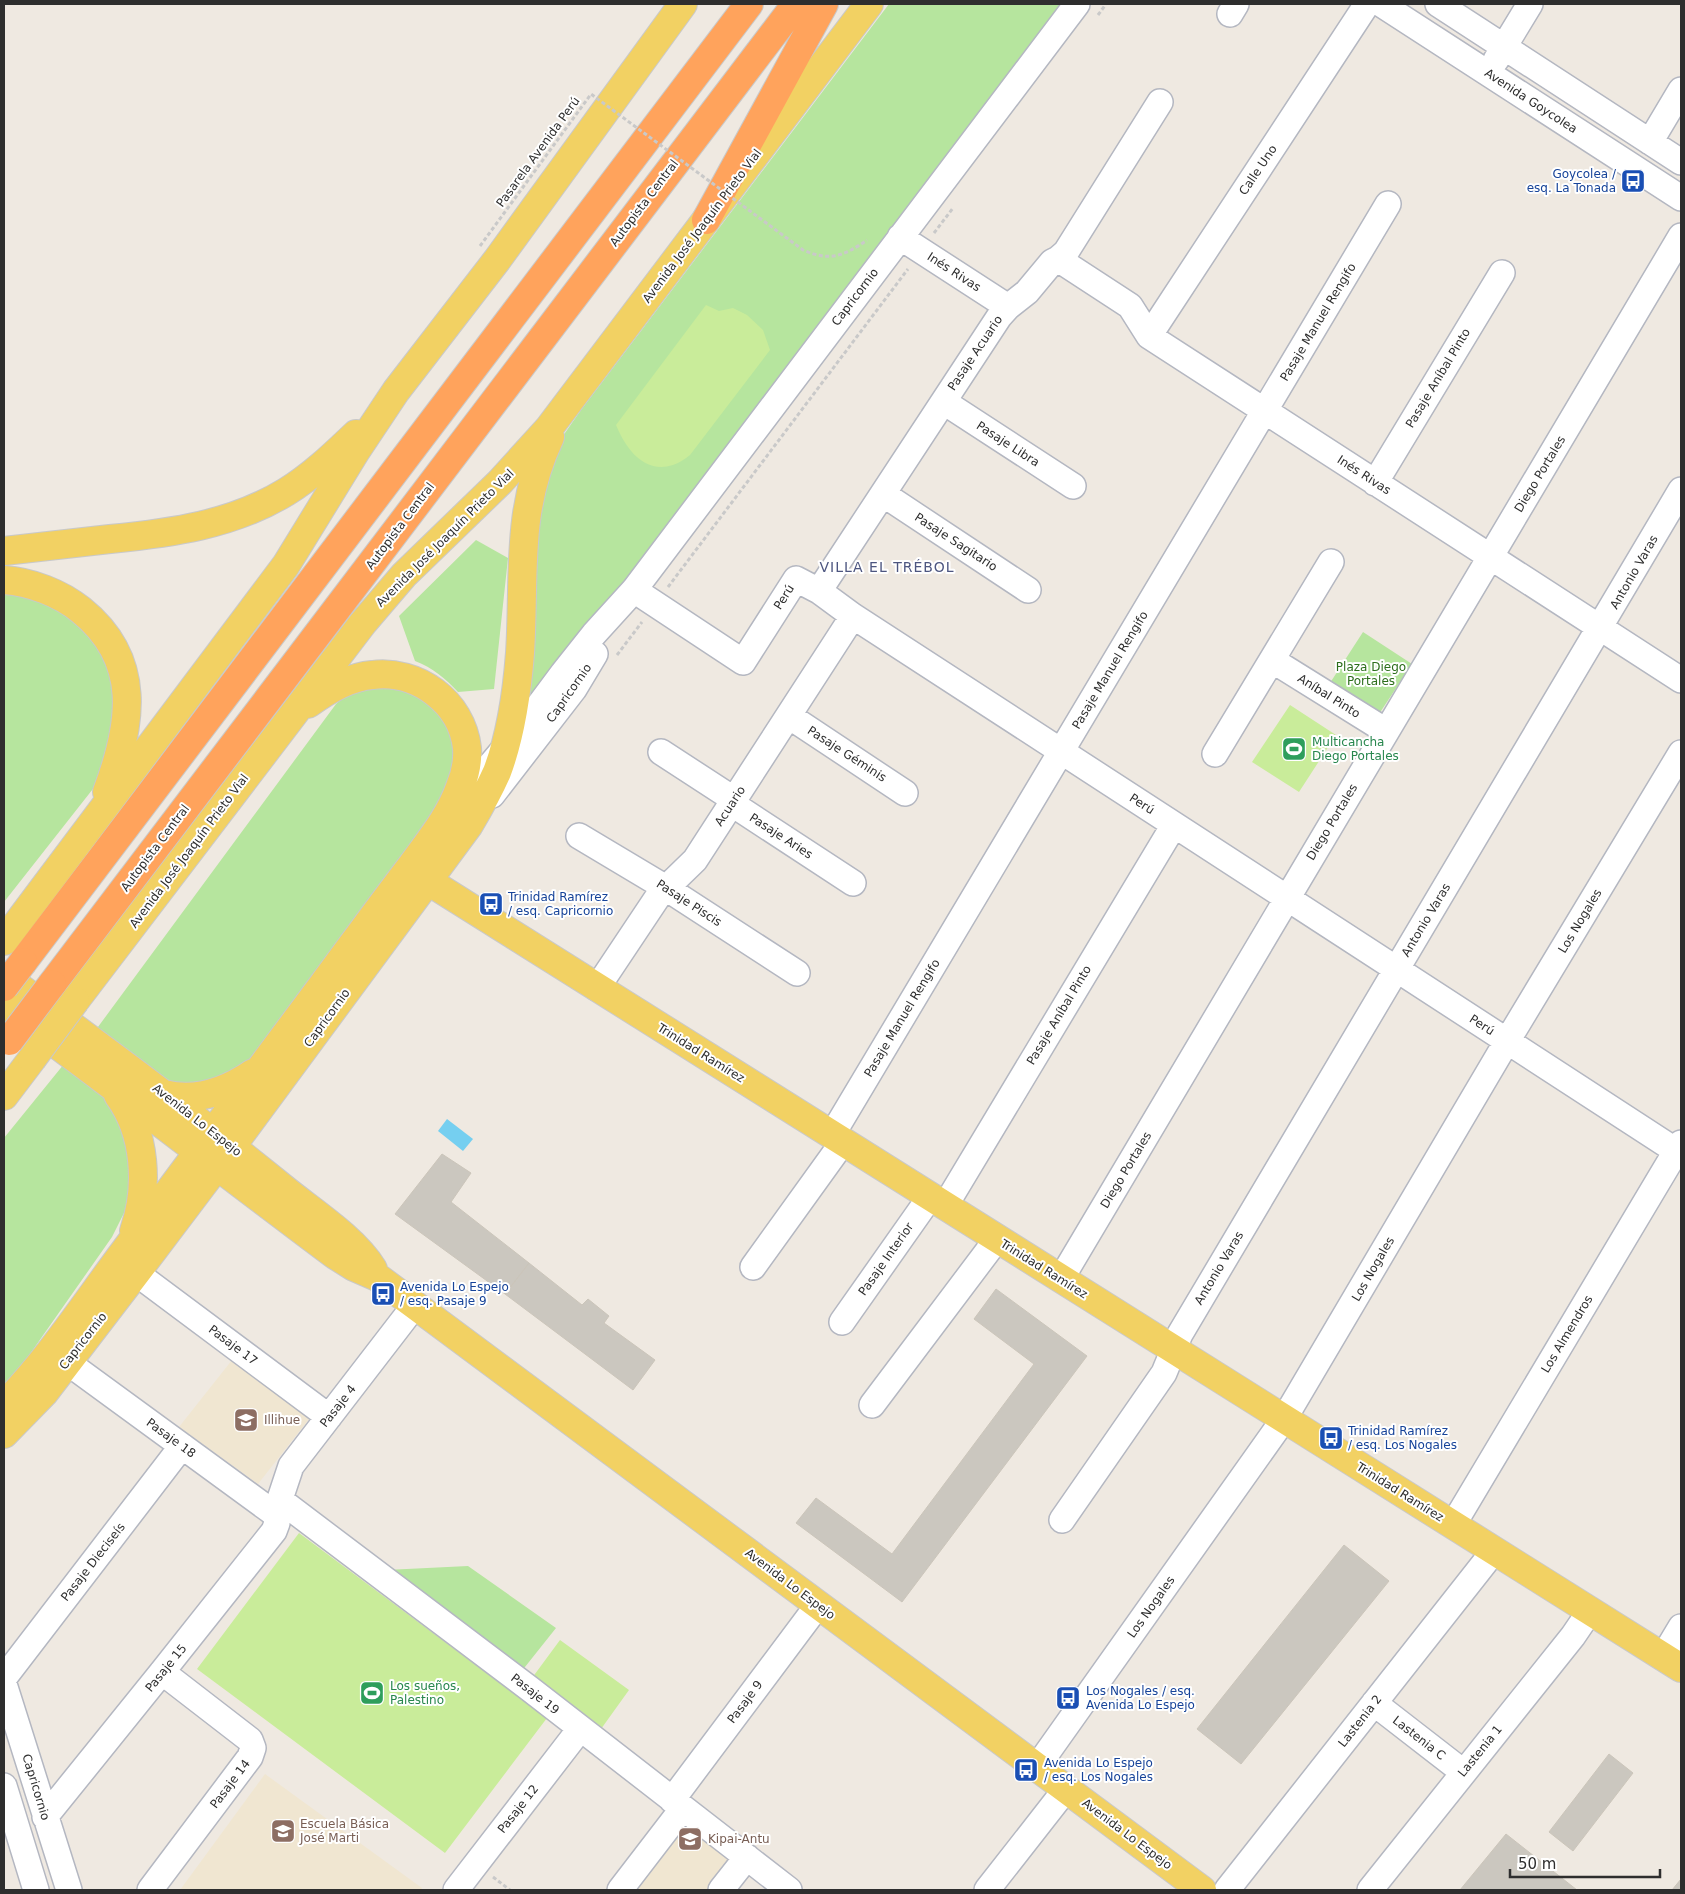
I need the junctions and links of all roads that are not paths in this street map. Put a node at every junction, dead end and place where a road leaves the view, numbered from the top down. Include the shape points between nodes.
1 (683, 4) edge
2 (740, 4) edge
3 (749, 4) edge
4 (796, 4) edge
5 (824, 4) edge
6 (868, 4) edge
7 (1367, 4) edge
8 (1381, 4) edge
9 (1438, 4) edge
10 (1530, 4) edge
11 (1085, 12) edge
12 (719, 43) junction
13 (1504, 47) junction
14 (1488, 72) junction
15 (1681, 90) edge
16 (1160, 102) dead end
17 (1650, 142) junction
18 (1681, 162) edge
19 (1681, 198) edge
20 (1388, 204) dead end
21 (706, 220) junction
22 (1681, 236) edge
23 (900, 237) junction
24 (1058, 259) junction
25 (1502, 273) dead end
26 (1008, 307) junction
27 (1149, 336) junction
28 (396, 391) junction
29 (570, 401) junction
30 (944, 402) junction
31 (1265, 411) junction
32 (1375, 482) junction
33 (1073, 486) dead end
34 (1681, 490) edge
35 (883, 494) junction
36 (4, 551) edge
37 (1490, 557) junction
38 (1331, 562) dead end
39 (4, 580) edge
40 (634, 590) junction
41 (1028, 590) dead end
42 (819, 591) junction
43 (853, 616) junction
44 (1601, 629) junction
45 (1272, 660) junction
46 (1681, 680) edge
47 (789, 716) junction
48 (288, 721) junction
49 (1386, 731) junction
50 (504, 751) junction
51 (661, 752) dead end
52 (1061, 752) junction
53 (1681, 753) edge
54 (1215, 754) dead end
55 (905, 792) dead end
56 (732, 802) junction
57 (96, 817) junction
58 (458, 821) junction
59 (1174, 824) junction
60 (579, 836) dead end
61 (417, 877) junction
62 (853, 883) dead end
63 (666, 888) junction
64 (1287, 898) junction
65 (4, 941) edge
66 (13, 969) edge
67 (1397, 969) junction
68 (796, 973) dead end
69 (4, 987) edge
70 (597, 988) junction
71 (4, 1005) edge
72 (1507, 1041) junction
73 (6, 1045) edge
74 (262, 1066) junction
75 (110, 1083) junction
76 (164, 1094) junction
77 (4, 1096) edge
78 (838, 1139) junction
79 (1680, 1149) edge
80 (215, 1150) junction
81 (938, 1202) junction
82 (997, 1239) junction
83 (128, 1246) junction
84 (753, 1267) dead end
85 (136, 1273) junction
86 (1062, 1279) junction
87 (415, 1305) junction
88 (842, 1322) dead end
89 (1174, 1350) junction
90 (67, 1362) junction
91 (44, 1393) junction
92 (4, 1405) edge
93 (872, 1406) dead end
94 (329, 1417) junction
95 (1284, 1419) junction
96 (4, 1434) edge
97 (182, 1446) junction
98 (4, 1453) edge
99 (277, 1507) junction
100 (1062, 1520) dead end
101 (1453, 1525) junction
102 (1494, 1551) junction
103 (818, 1605) junction
104 (1590, 1611) junction
105 (1681, 1627) edge
106 (1672, 1663) edge
107 (162, 1672) junction
108 (4, 1678) edge
109 (4, 1684) edge
110 (1374, 1703) junction
111 (580, 1729) junction
112 (1037, 1767) junction
113 (1463, 1772) junction
114 (4, 1786) edge
115 (1066, 1789) junction
116 (678, 1804) junction
117 (45, 1817) junction
118 (747, 1857) junction
119 (36, 1890) edge
120 (69, 1890) edge
121 (150, 1890) edge
122 (456, 1890) edge
123 (620, 1890) edge
124 (721, 1890) edge
125 (789, 1890) edge
126 (987, 1890) edge
127 (1202, 1890) edge
128 (1227, 1890) edge
129 (1370, 1890) edge

1 - 28 main road via 497,260
2 - 12 highway
3 - 12 highway
4 - 73 highway, Autopista Central, bridge
5 - 21 highway
6 - 21 main road, Avenida José Joaquín Prieto Vial
7 - 27 street, Calle Uno
8 - 14 street, Avenida Goycolea
9 - 13 street
10 - 13 street
11 - 23 street, Capricornio
12 - 66 highway
13 - 14 street
13 - 17 street
14 - 19 street, Avenida Goycolea
15 - 17 street
16 - 24 street, Pasaje Acuario via 1066,252
17 - 18 street
20 - 31 street, Pasaje Manuel Rengifo
21 - 29 main road, Avenida José Joaquín Prieto Vial
22 - 37 street, Diego Portales
23 - 26 street, Inés Rivas
23 - 40 street, Capricornio
24 - 26 street, Pasaje Acuario
24 - 27 street, Inés Rivas via 1130,306
25 - 32 street, Pasaje Aníbal Pinto
26 - 30 street, Pasaje Acuario
27 - 31 street, Inés Rivas
28 - 36 main road via 321,467 286,492 245,512 180,531
28 - 57 main road via 286,565
29 - 48 main road, Avenida José Joaquín Prieto Vial via 500,482 380,602
29 - 50 main road via 544,450 529,499 523,543 520,652
30 - 33 street, Pasaje Libra
30 - 35 street, Pasaje Acuario
31 - 32 street, Inés Rivas
31 - 52 street, Pasaje Manuel Rengifo
32 - 37 street, Inés Rivas
34 - 44 street, Antonio Varas
35 - 41 street, Pasaje Sagitario
35 - 42 street, Pasaje Acuario
37 - 44 street, Inés Rivas
37 - 49 street, Diego Portales
38 - 45 street
39 - 57 main road via 29,584 77,607 104,632 119,657 126,685 127,716 117,761
40 - 42 street, Perú via 743,662 796,579
40 - 50 street, Capricornio via 588,642
40 - 58 street, Capricornio via 574,689
42 - 43 street, Perú
43 - 47 street, Acuario
43 - 52 street, Perú
44 - 46 street, Inés Rivas
44 - 67 street, Antonio Varas
45 - 49 street, Aníbal Pinto
45 - 54 street
47 - 55 street, Pasaje Géminis
47 - 56 street, Acuario
48 - 58 main road via 333,688 362,676 402,676 430,688 451,708 467,745 464,774 454,802
48 - 77 main road, Avenida José Joaquín Prieto Vial, bridge
49 - 64 street, Diego Portales
50 - 58 main road via 489,790
51 - 56 street, Pasaje Aries via 724,793
52 - 59 street, Perú
52 - 78 street, Pasaje Manuel Rengifo
53 - 72 street, Los Nogales
56 - 62 street, Pasaje Aries
56 - 63 street, Acuario via 695,860
57 - 65 main road
58 - 61 main road, Capricornio
59 - 64 street, Perú
59 - 81 street, Pasaje Aníbal Pinto
60 - 63 street, Pasaje Piscis
61 - 70 main road, Trinidad Ramírez
61 - 74 main road, Capricornio
61 - 80 main road, Capricornio
63 - 68 street, Pasaje Piscis
63 - 70 street, Acuario
64 - 67 street, Perú
64 - 86 street, Diego Portales
66 - 69 highway, bridge
66 - 76 main road, Avenida Lo Espejo
67 - 72 street, Perú
67 - 89 street, Antonio Varas via 1180,1334
70 - 78 main road, Trinidad Ramírez
71 - 75 main road, Avenida Lo Espejo
72 - 79 street, Perú
72 - 95 street, Los Nogales
74 - 76 main road via 229,1088 187,1097
74 - 80 main road, Capricornio
75 - 80 main road, Avenida Lo Espejo
75 - 83 main road via 131,1118 142,1156 141,1202
76 - 80 main road, Avenida Lo Espejo
78 - 81 main road, Trinidad Ramírez
78 - 84 street, Pasaje Manuel Rengifo
79 - 101 street, Los Almendros
80 - 83 main road, Capricornio
80 - 85 main road, Capricornio
80 - 87 main road, Avenida Lo Espejo via 347,1240 365,1258 377,1277
81 - 82 main road, Trinidad Ramírez
81 - 88 street, Pasaje Interior
82 - 86 main road, Trinidad Ramírez
82 - 93 street
83 - 92 main road, Capricornio via 48,1353
85 - 90 main road, Capricornio
85 - 94 street, Pasaje 17
86 - 89 main road, Trinidad Ramírez
87 - 94 street, Pasaje 4
87 - 103 main road, Avenida Lo Espejo
89 - 95 main road, Trinidad Ramírez
89 - 100 street, Antonio Varas via 1164,1373
90 - 91 main road, Capricornio
90 - 97 street, Pasaje 18
91 - 96 main road, Capricornio
91 - 98 main road
94 - 99 street, Pasaje 4 via 291,1466
95 - 101 main road, Trinidad Ramírez
95 - 112 street, Los Nogales
97 - 99 street, Pasaje 18
97 - 108 street, Pasaje Dieciseís
99 - 107 street, Pasaje 15 via 274,1531
99 - 111 street, Pasaje 19
101 - 102 main road, Trinidad Ramírez
102 - 104 main road, Trinidad Ramírez
102 - 110 street, Lastenia 2
103 - 112 main road, Avenida Lo Espejo
103 - 116 street, Pasaje 9
104 - 106 main road, Trinidad Ramírez
104 - 113 street, Lastenia 1
105 - 106 street
107 - 117 street, Pasaje 15
107 - 121 street, Pasaje 14 via 250,1740 254,1748
109 - 117 street, Capricornio
110 - 113 street, Lastenia C
110 - 128 street, Lastenia 2
111 - 116 street, Pasaje 19
111 - 122 street, Pasaje 12
112 - 115 main road, Avenida Lo Espejo
113 - 129 street, Lastenia 1
114 - 119 street
115 - 126 street
115 - 127 main road, Avenida Lo Espejo
116 - 118 street, Pasaje 19
116 - 123 street, Pasaje 9
117 - 120 street, Capricornio
118 - 124 street
118 - 125 street, Pasaje 19

